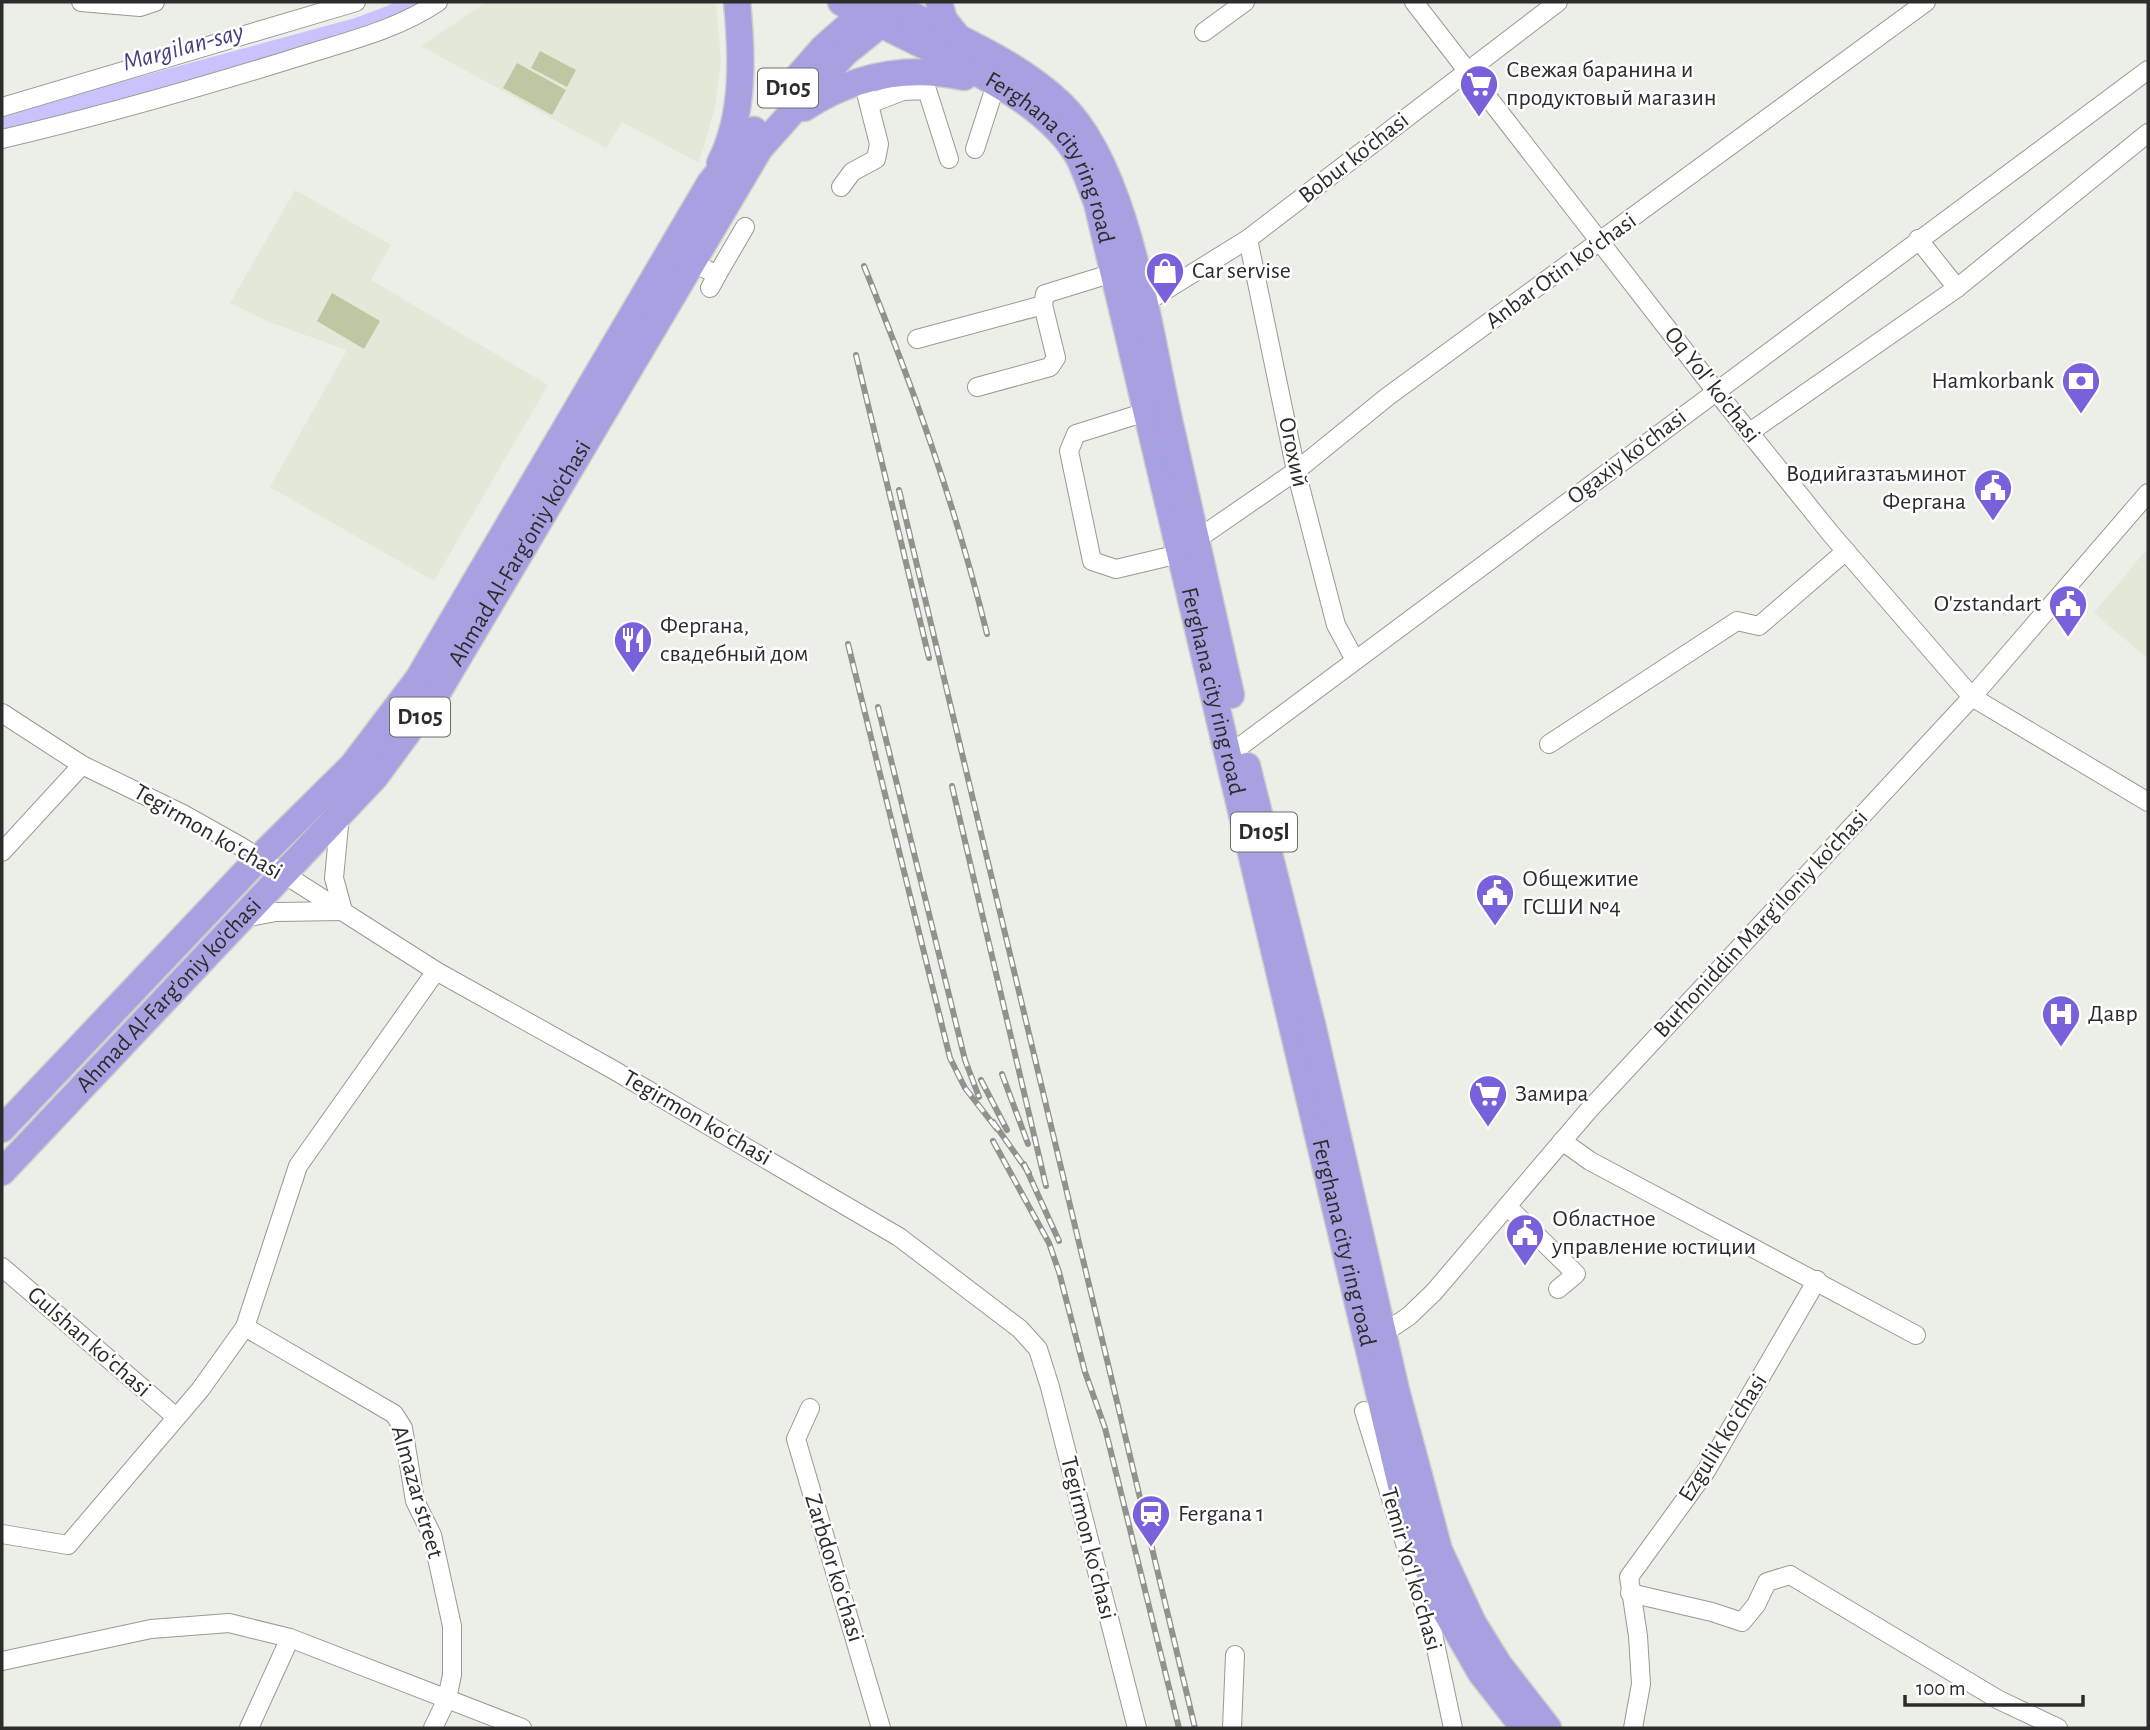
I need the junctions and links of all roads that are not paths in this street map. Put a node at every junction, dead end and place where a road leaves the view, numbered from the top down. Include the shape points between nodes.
1 (81, 2) edge
2 (155, 2) edge
3 (356, 2) edge
4 (438, 2) edge
5 (737, 2) edge
6 (939, 2) edge
7 (1245, 2) edge
8 (1414, 2) edge
9 (1558, 2) edge
10 (1926, 2) edge
11 (874, 9) edge
12 (1204, 33) dead end
13 (961, 41) junction
14 (2148, 70) edge
15 (1467, 71) junction
16 (994, 83) junction
17 (866, 92) junction
18 (2, 107) edge
19 (779, 124) junction
20 (2148, 133) edge
21 (2, 139) edge
22 (975, 149) dead end
23 (949, 159) dead end
24 (710, 183) junction
25 (841, 187) dead end
26 (745, 227) dead end
27 (1248, 239) junction
28 (1918, 239) junction
29 (1601, 242) junction
30 (692, 261) junction
31 (1113, 273) junction
32 (1957, 288) junction
33 (1143, 304) junction
34 (1042, 305) junction
35 (917, 339) dead end
36 (977, 387) dead end
37 (1715, 390) junction
38 (1146, 412) junction
39 (1749, 432) junction
40 (1296, 471) junction
41 (2148, 493) edge
42 (1188, 547) junction
43 (1846, 551) junction
44 (1355, 660) junction
45 (1972, 696) junction
46 (2, 713) edge
47 (1549, 744) dead end
48 (1242, 746) junction
49 (82, 765) junction
50 (2148, 802) edge
51 (340, 815) junction
52 (2, 852) edge
53 (257, 860) junction
54 (284, 875) junction
55 (343, 911) junction
56 (243, 918) junction
57 (436, 971) junction
58 (4, 1123) edge
59 (1562, 1141) junction
60 (2, 1172) edge
61 (1507, 1206) junction
62 (2, 1267) edge
63 (1817, 1280) junction
64 (1558, 1289) dead end
65 (245, 1327) junction
66 (1916, 1335) dead end
67 (1374, 1339) junction
68 (810, 1408) dead end
69 (1364, 1411) dead end
70 (176, 1417) junction
71 (2, 1534) edge
72 (1630, 1593) junction
73 (290, 1638) junction
74 (1235, 1655) dead end
75 (2, 1661) edge
76 (446, 1699) junction
77 (248, 1728) edge
78 (433, 1728) edge
79 (522, 1728) edge
80 (881, 1728) edge
81 (1137, 1728) edge
82 (1232, 1728) edge
83 (1452, 1728) edge
84 (1524, 1728) edge
85 (1548, 1728) edge
86 (1633, 1728) edge
87 (2058, 1728) edge

1 - 2 street via 139,7
3 - 18 street
4 - 21 street via 401,23 352,40 122,110
5 - 24 highway via 738,91 726,153
6 - 13 highway via 944,20
7 - 12 street
8 - 15 street, Oq Yol' ko'chasi
9 - 15 street, Bobur ko'chasi
10 - 29 street, Anbar Otin koʻchasi
11 - 13 highway, Ferghana city ring road / D105l
11 - 16 highway, Ferghana city ring road / D105l
11 - 19 highway, Ahmad Al-Farg'oniy ko'chasi / D105 via 844,54
11 - 24 highway, Ahmad Al-Farg'oniy ko'chasi / D105 via 794,80
13 - 33 highway, Ferghana city ring road / D105l via 1039,86 1062,105 1098,152 1116,198
14 - 28 street, Ogaxiy koʻchasi
15 - 27 street, Bobur ko'chasi
15 - 29 street, Oq Yol' ko'chasi
16 - 17 highway via 921,71 895,72
16 - 22 street
16 - 31 highway, Ferghana city ring road / D105l via 1041,115 1079,158 1097,203
17 - 19 highway via 825,94
17 - 23 street via 928,90
17 - 25 street via 879,144 876,159 852,172
19 - 30 highway, Ahmad Al-Farg'oniy ko'chasi / D105 via 736,184
20 - 32 street
24 - 53 highway, Ahmad Al-Farg'oniy ko'chasi / D105 via 418,679 352,766
26 - 30 street via 714,282
27 - 33 street, Bobur ko'chasi
27 - 40 street, Огохий
28 - 32 street
28 - 37 street, Ogaxiy koʻchasi
29 - 37 street, Oq Yol' ko'chasi
29 - 40 street, Anbar Otin koʻchasi via 1387,397
30 - 51 highway, Ahmad Al-Farg'oniy ko'chasi / D105 via 439,690 382,768
31 - 34 street via 1045,295
31 - 38 highway, Ferghana city ring road / D105l
32 - 39 street
33 - 42 highway, Ferghana city ring road / D105l
34 - 35 street
34 - 36 street via 1056,358 1050,367
37 - 39 street, Oq Yol' ko'chasi
37 - 44 street, Ogaxiy koʻchasi
38 - 42 highway, Ferghana city ring road / D105l
38 - 42 street via 1076,434 1069,451 1092,561 1116,569
39 - 43 street, Oq Yol' ko'chasi
40 - 42 street, Anbar Otin koʻchasi
40 - 44 street, Огохий via 1335,625
41 - 45 street, Burhoniddin Marg'iloniy ko'chasi
42 - 48 highway, Ferghana city ring road / D105l
42 - 67 highway, Ferghana city ring road / D105l
43 - 45 street, Oq Yol' ko'chasi
43 - 47 street via 1759,626 1737,621
44 - 48 street, Ogaxiy koʻchasi
45 - 50 street, Oq Yol' ko'chasi
45 - 59 street, Burhoniddin Marg'iloniy ko'chasi
46 - 49 street, Tegirmon koʻchasi
48 - 67 highway, Ferghana city ring road / D105l via 1312,1024
49 - 52 street
49 - 53 street, Tegirmon koʻchasi via 183,814
51 - 54 highway, Ahmad Al-Farg'oniy ko'chasi / D105
51 - 55 street via 334,878
53 - 54 street, Tegirmon koʻchasi
53 - 58 highway, Ahmad Al-Farg'oniy ko'chasi / D105
54 - 55 street, Tegirmon koʻchasi
54 - 56 highway, Ahmad Al-Farg'oniy ko'chasi / D105
55 - 56 street via 289,911
55 - 57 street, Tegirmon koʻchasi
56 - 60 highway, Ahmad Al-Farg'oniy ko'chasi / D105
57 - 65 street via 298,1166
57 - 81 street, Tegirmon koʻchasi via 888,1230 1020,1329 1038,1349 1050,1387
59 - 61 street, Burhoniddin Marg'iloniy ko'chasi
59 - 63 street via 1590,1161
61 - 64 street via 1576,1274
61 - 67 street, Burhoniddin Marg'iloniy ko'chasi via 1434,1292
62 - 70 street, Gulshan koʻchasi
63 - 66 street
63 - 72 street, Ezgulik koʻchasi via 1706,1471 1629,1577
65 - 70 street
65 - 76 street, Almazar street via 394,1413 403,1428 415,1501 432,1535 452,1626 452,1675
67 - 84 highway, Ferghana city ring road / D105l via 1405,1502 1438,1598 1481,1673
67 - 85 highway, Ferghana city ring road / D105l via 1445,1562 1473,1623
68 - 80 street, Zarbdor koʻchasi via 796,1439
69 - 83 street, Temir Yoʻl koʻchasi via 1433,1634
70 - 71 street via 68,1545
72 - 86 street, Ezgulik koʻchasi via 1641,1685
72 - 87 street via 1742,1622 1767,1581 1790,1575 1987,1693
73 - 75 street via 229,1623 206,1623 89,1640
73 - 76 street
73 - 77 street
74 - 82 street
76 - 78 street, Almazar street
76 - 79 street

